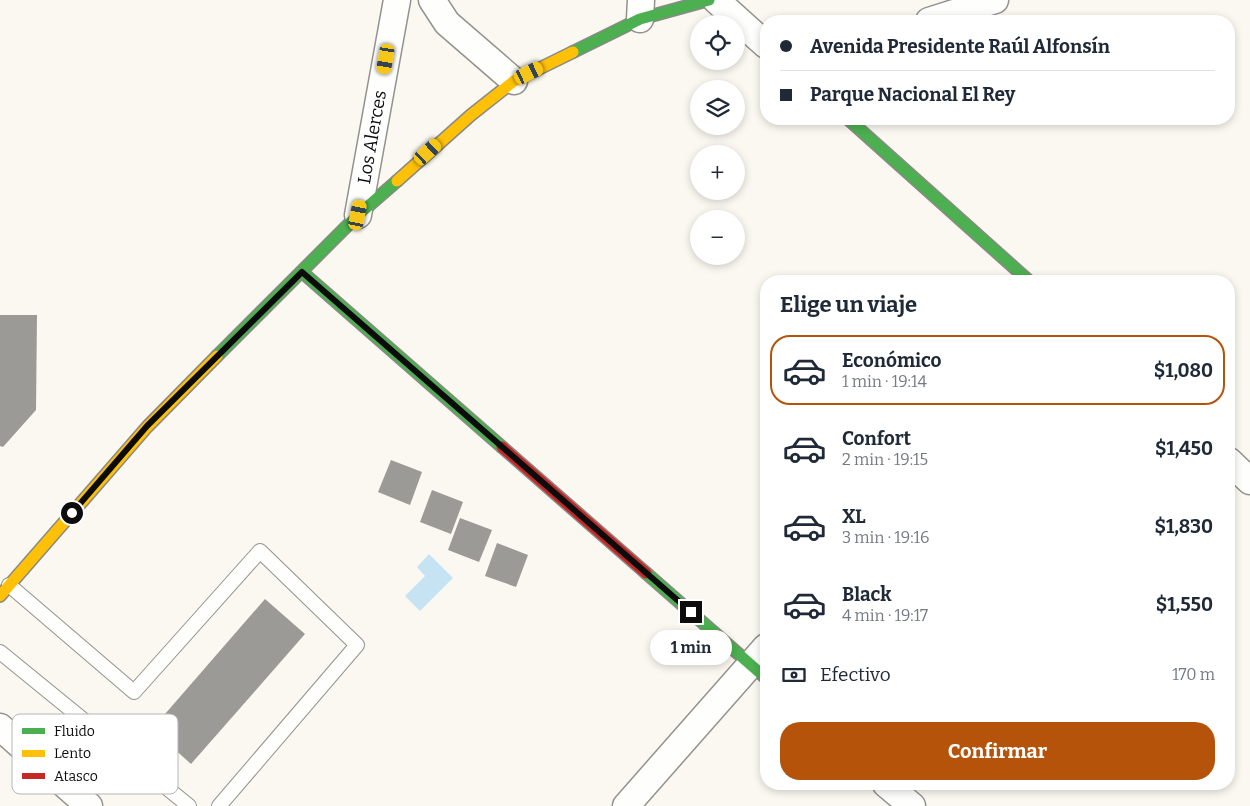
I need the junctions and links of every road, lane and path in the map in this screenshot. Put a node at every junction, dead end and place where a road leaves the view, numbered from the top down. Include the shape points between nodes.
1 (397, 0) edge
2 (432, 0) edge
3 (709, 0) edge
4 (716, 0) edge
5 (996, 0) edge
6 (640, 9) edge
7 (947, 15) edge
8 (760, 40) edge
9 (514, 81) junction
10 (855, 125) edge
11 (358, 215) junction
12 (302, 272) junction
13 (1022, 275) edge
14 (1235, 467) edge
15 (1250, 481) edge
16 (3, 584) edge
17 (0, 652) edge
18 (760, 662) edge
19 (760, 664) edge
20 (76, 714) edge
21 (0, 727) edge
22 (12, 738) edge
23 (893, 790) edge
24 (71, 794) edge
25 (174, 794) edge
26 (82, 804) edge
27 (189, 806) edge
28 (219, 806) edge
29 (626, 806) edge
30 (912, 806) edge

1 - 11 street, Los Alerces
2 - 9 street via 447,23
3 - 6 main road
4 - 8 street
5 - 7 street
6 - 9 main road
9 - 11 main road
10 - 13 main road
11 - 12 main road
12 - 16 main road via 147,426
12 - 18 main road
14 - 15 street
16 - 28 lane via 134,692 260,551 357,645
17 - 20 lane
19 - 29 street
21 - 22 street
23 - 30 street
24 - 26 street
25 - 27 lane

